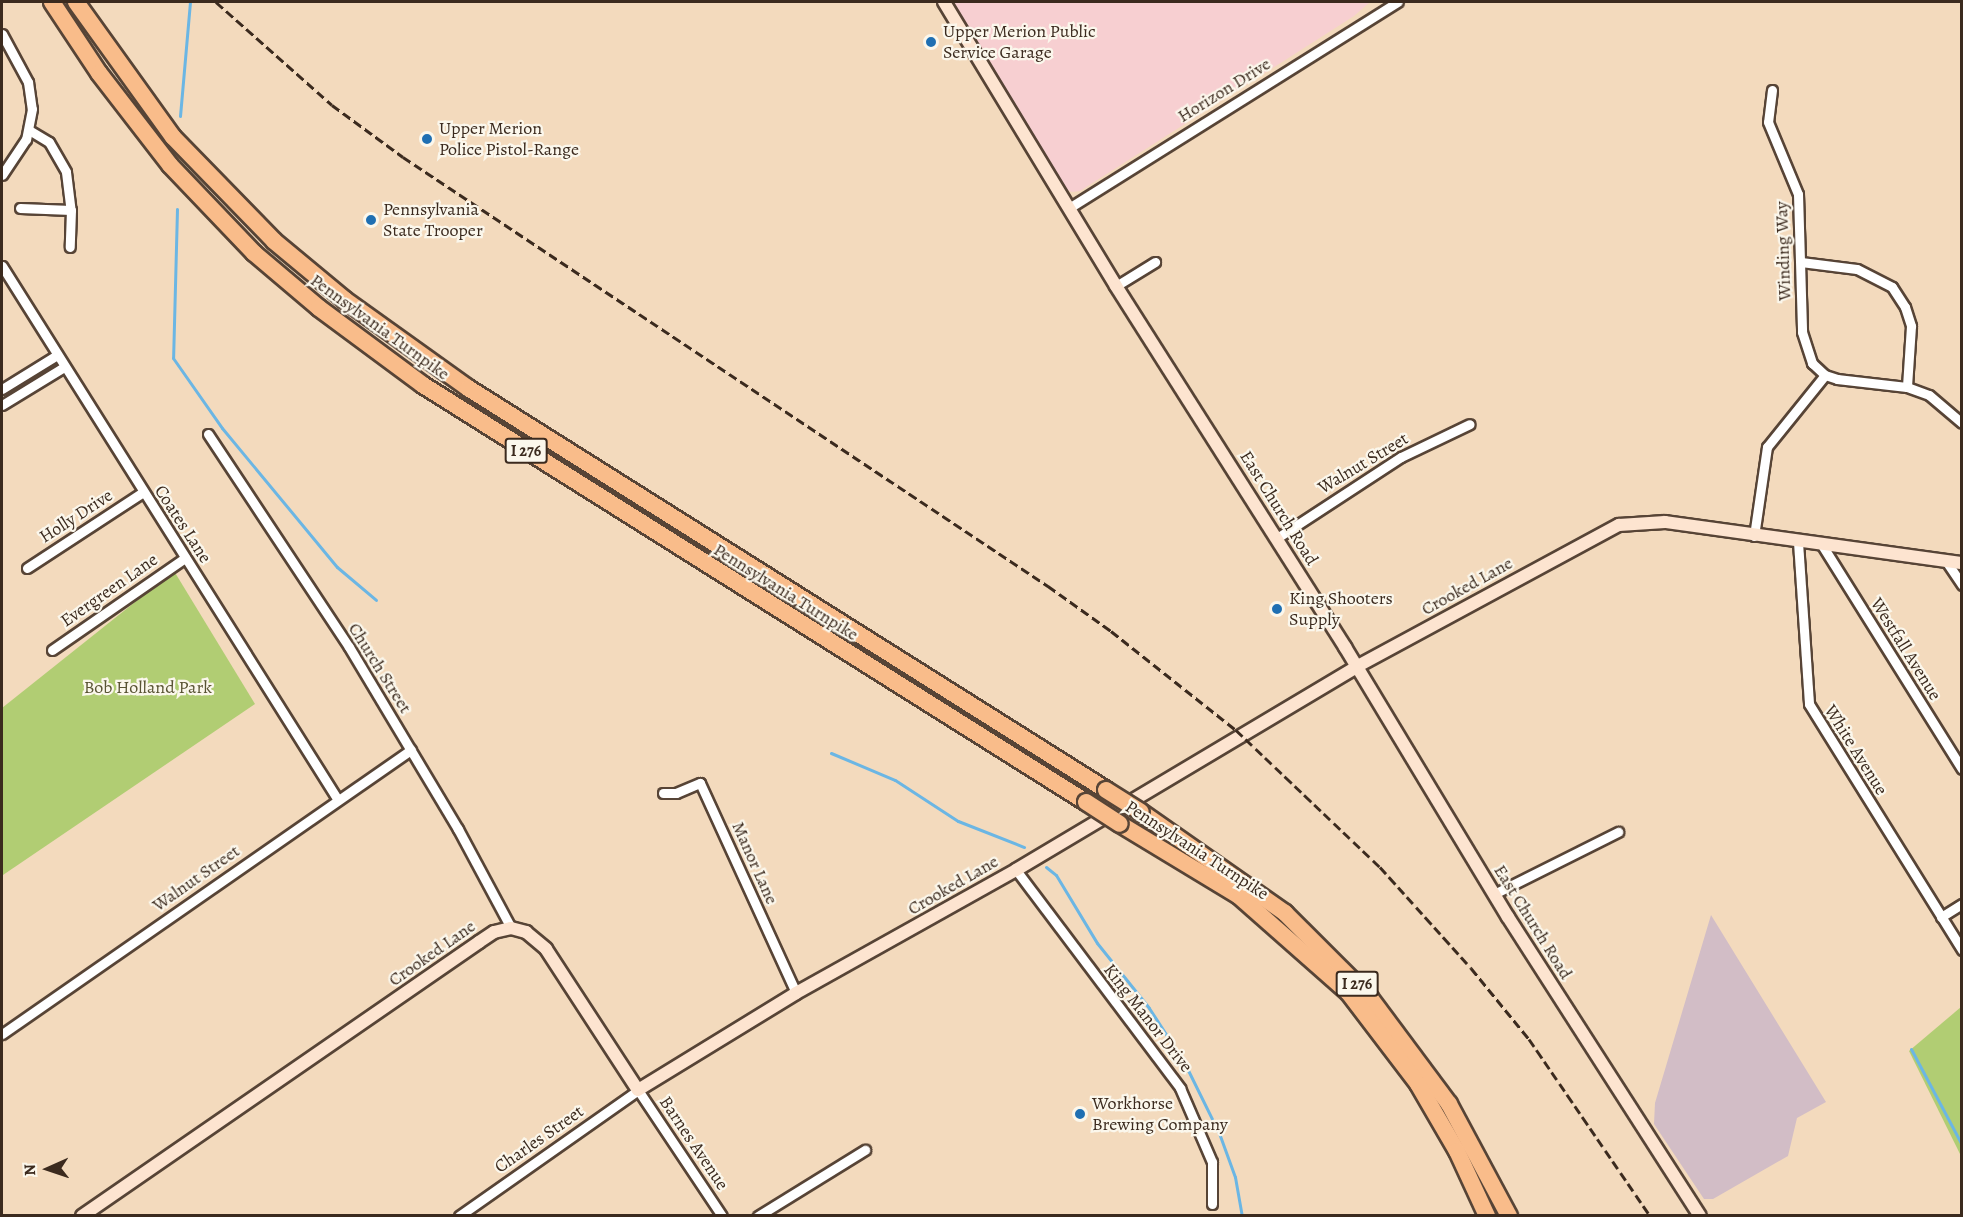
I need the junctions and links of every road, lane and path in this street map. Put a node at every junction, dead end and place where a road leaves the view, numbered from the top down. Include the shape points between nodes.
1 (52, 2) edge
2 (76, 2) edge
3 (944, 2) edge
4 (1398, 2) edge
5 (2, 34) edge
6 (1772, 90) dead end
7 (29, 130) junction
8 (2, 175) edge
9 (20, 208) dead end
10 (1069, 208) junction
11 (71, 210) junction
12 (70, 247) dead end
13 (1155, 262) dead end
14 (1801, 262) junction
15 (2, 266) edge
16 (1116, 286) junction
17 (57, 355) junction
18 (64, 368) junction
19 (1825, 375) junction
20 (1907, 387) junction
21 (2, 389) edge
22 (2, 405) edge
23 (1962, 423) edge
24 (1470, 424) dead end
25 (208, 434) dead end
26 (143, 492) junction
27 (1754, 536) junction
28 (1277, 538) junction
29 (1798, 542) junction
30 (1822, 545) junction
31 (185, 558) junction
32 (1946, 561) junction
33 (1962, 563) edge
34 (27, 568) dead end
35 (1962, 585) edge
36 (52, 650) dead end
37 (1356, 667) junction
38 (411, 750) junction
39 (1962, 770) edge
40 (663, 793) dead end
41 (338, 800) junction
42 (1618, 832) dead end
43 (1016, 870) junction
44 (1494, 894) junction
45 (1962, 904) edge
46 (1941, 917) junction
47 (511, 928) junction
48 (1962, 950) edge
49 (796, 993) junction
50 (2, 1034) edge
51 (638, 1090) junction
52 (865, 1150) dead end
53 (1212, 1204) dead end
54 (82, 1215) edge
55 (459, 1215) edge
56 (722, 1215) edge
57 (758, 1215) edge
58 (1487, 1215) edge
59 (1509, 1215) edge
60 (1700, 1215) edge

1 - 58 highway, Pennsylvania Turnpike / I 276, bridge via 99,74 183,179 254,253 343,327 433,392 1239,896 1348,992 1418,1084 1457,1151
2 - 59 highway, Pennsylvania Turnpike / I 276, bridge via 173,137 267,234 345,300 468,388 1141,812 1285,913 1370,998 1449,1104
3 - 10 street, East Church Road
4 - 10 street, Horizon Drive
5 - 7 street via 28,82 32,109
6 - 14 street, Winding Way via 1768,122 1798,194
7 - 8 street
7 - 11 street via 57,152 66,172
9 - 11 street
10 - 16 street, East Church Road
11 - 12 street
13 - 16 street
14 - 19 street, Winding Way via 1803,338 1812,363
14 - 20 street via 1867,272 1898,294 1911,326
15 - 17 street, Coates Lane
16 - 28 street, East Church Road
17 - 18 street, Coates Lane
17 - 21 street
18 - 22 street
18 - 26 street, Coates Lane
19 - 20 street
19 - 27 street via 1767,447
20 - 23 street via 1939,401
24 - 28 street, Walnut Street via 1401,457
25 - 38 street, Church Street via 349,647
26 - 31 street, Coates Lane
26 - 34 street, Holly Drive
27 - 29 street, Crooked Lane
27 - 37 street, Crooked Lane via 1659,522 1619,525
28 - 37 street, East Church Road
29 - 30 street, Crooked Lane
29 - 46 street, White Avenue via 1809,704
30 - 32 street, Crooked Lane
30 - 39 street, Westfall Avenue
31 - 36 street, Evergreen Lane
31 - 41 street, Coates Lane
32 - 33 street, Crooked Lane
32 - 35 street
37 - 43 street, Crooked Lane
37 - 44 street, East Church Road
38 - 41 street, Walnut Street
38 - 47 street, Church Street
40 - 49 street, Manor Lane via 676,793 700,783
41 - 50 street, Walnut Street
42 - 44 street
43 - 49 street, Crooked Lane
43 - 53 street, King Manor Drive via 1180,1088 1212,1162
44 - 60 street, East Church Road
45 - 46 street
46 - 48 street, White Avenue
47 - 51 street via 526,932 546,950
47 - 54 street, Crooked Lane via 478,942
49 - 51 street, Crooked Lane
51 - 55 street, Charles Street
51 - 56 street, Barnes Avenue
52 - 57 street

